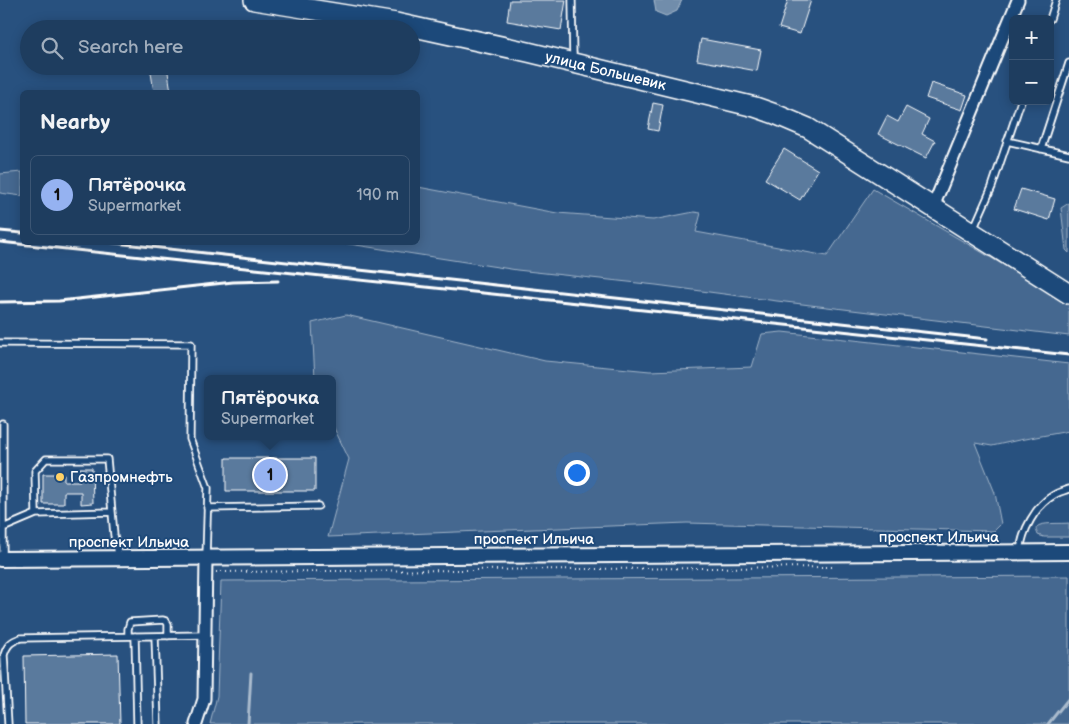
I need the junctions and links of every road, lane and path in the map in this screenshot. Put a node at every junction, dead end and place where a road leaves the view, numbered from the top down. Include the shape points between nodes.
1 (254, 0) edge
2 (572, 0) edge
3 (1018, 0) edge
4 (1056, 0) edge
5 (1051, 15) edge
6 (377, 20) edge
7 (420, 28) edge
8 (573, 62) junction
9 (1069, 63) edge
10 (1020, 105) edge
11 (1008, 141) junction
12 (1041, 149) junction
13 (1069, 155) edge
14 (933, 207) junction
15 (972, 232) junction
16 (1069, 294) edge
17 (0, 343) edge
18 (3, 424) dead end
19 (1069, 489) edge
20 (318, 506) dead end
21 (207, 508) junction
22 (112, 512) junction
23 (36, 514) junction
24 (3, 528) junction
25 (1020, 552) junction
26 (1069, 552) edge
27 (119, 558) junction
28 (206, 558) junction
29 (2, 559) edge
30 (831, 567) dead end
31 (206, 573) junction
32 (131, 636) junction
33 (155, 636) junction
34 (168, 636) junction
35 (205, 636) junction
36 (8, 724) edge
37 (137, 724) edge
38 (158, 724) edge
39 (196, 724) edge

1 - 6 main road, улица Большевик
2 - 8 lane
3 - 14 street
4 - 5 lane
7 - 8 main road, улица Большевик
8 - 14 main road, улица Большевик via 776,114 808,128
9 - 12 lane
10 - 11 lane
11 - 12 lane
11 - 15 lane
12 - 13 lane
14 - 15 main road, улица Большевик
15 - 16 main road, улица Большевик
17 - 21 lane via 190,344 190,439 208,488
18 - 24 lane
19 - 25 lane via 1056,493 1037,510 1023,536
20 - 21 lane
21 - 28 lane
22 - 23 lane
22 - 23 lane via 107,458 46,459 35,471
22 - 27 lane
23 - 24 lane
24 - 29 lane
25 - 26 street, проспект Ильича
25 - 28 street, проспект Ильича
27 - 28 street, проспект Ильича
27 - 29 street, проспект Ильича
28 - 31 street
30 - 31 path
31 - 35 street
32 - 33 lane
32 - 34 lane via 130,622 163,620 168,624
32 - 36 lane via 13,640 4,655
32 - 37 lane
33 - 34 lane
33 - 38 lane
34 - 35 lane
35 - 39 street via 204,699

